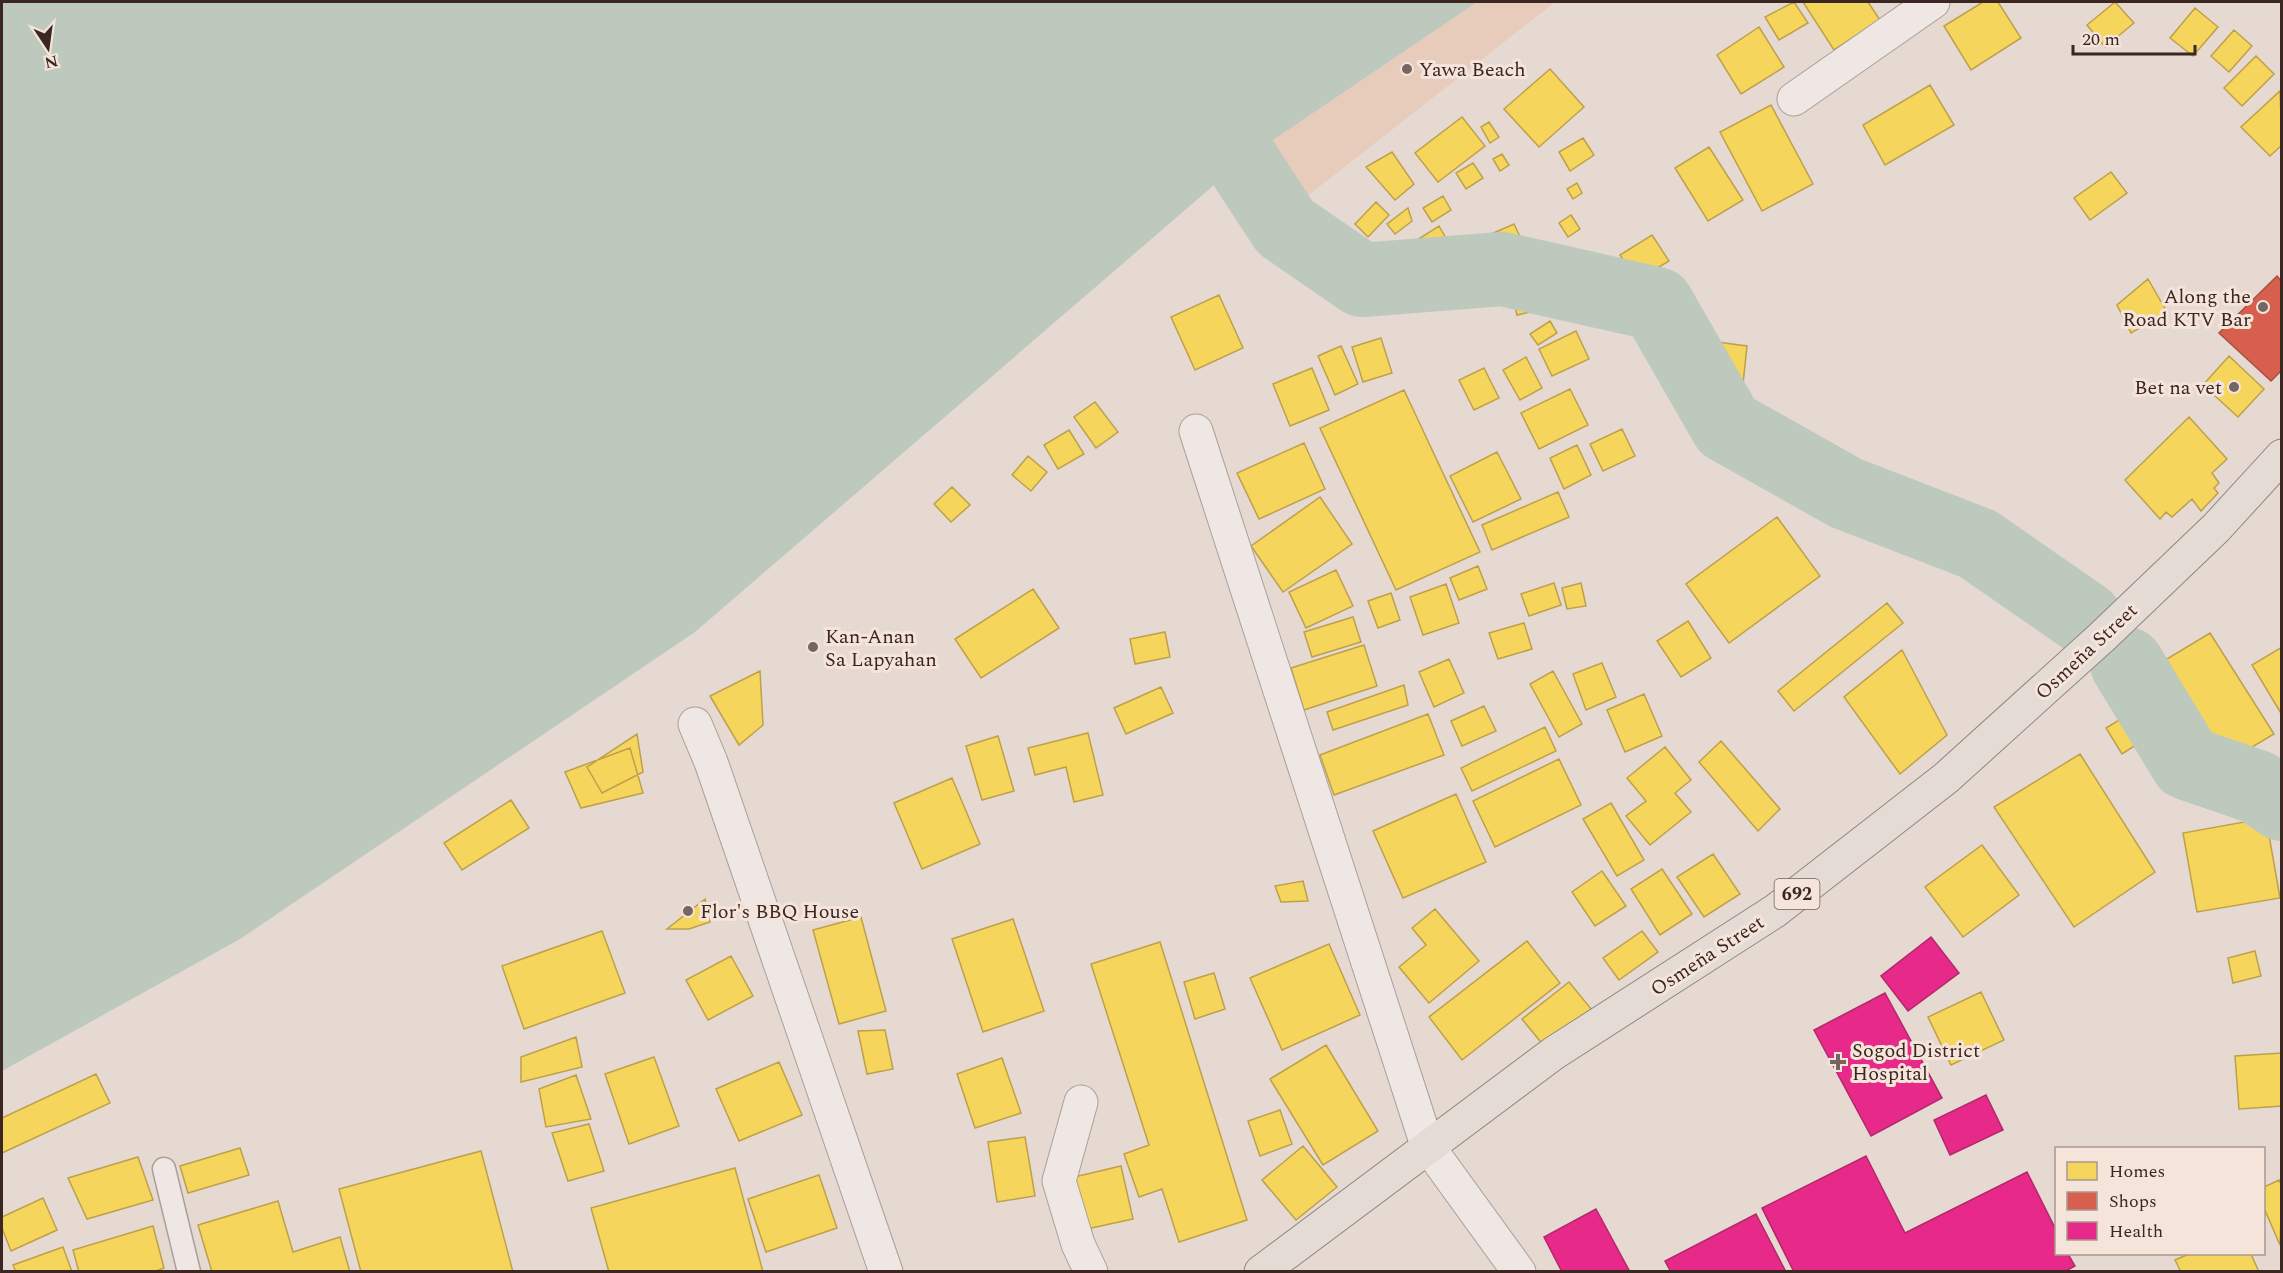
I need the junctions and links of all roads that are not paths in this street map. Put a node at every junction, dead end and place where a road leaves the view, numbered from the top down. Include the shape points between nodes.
1 (1933, 2) edge
2 (1794, 99) dead end
3 (1196, 431) dead end
4 (2282, 456) edge
5 (695, 724) dead end
6 (1082, 1102) dead end
7 (1427, 1145) junction
8 (164, 1168) dead end
9 (189, 1272) edge
10 (886, 1272) edge
11 (1091, 1272) edge
12 (1262, 1272) edge
13 (1519, 1272) edge

1 - 2 street
3 - 7 street
4 - 7 main road, Osmeña Street / 692 via 2216,528 2102,638 1946,778 1775,911 1554,1053
5 - 10 street
6 - 11 street via 1059,1181
7 - 12 main road, Osmeña Street / 692
7 - 13 street
8 - 9 lane

